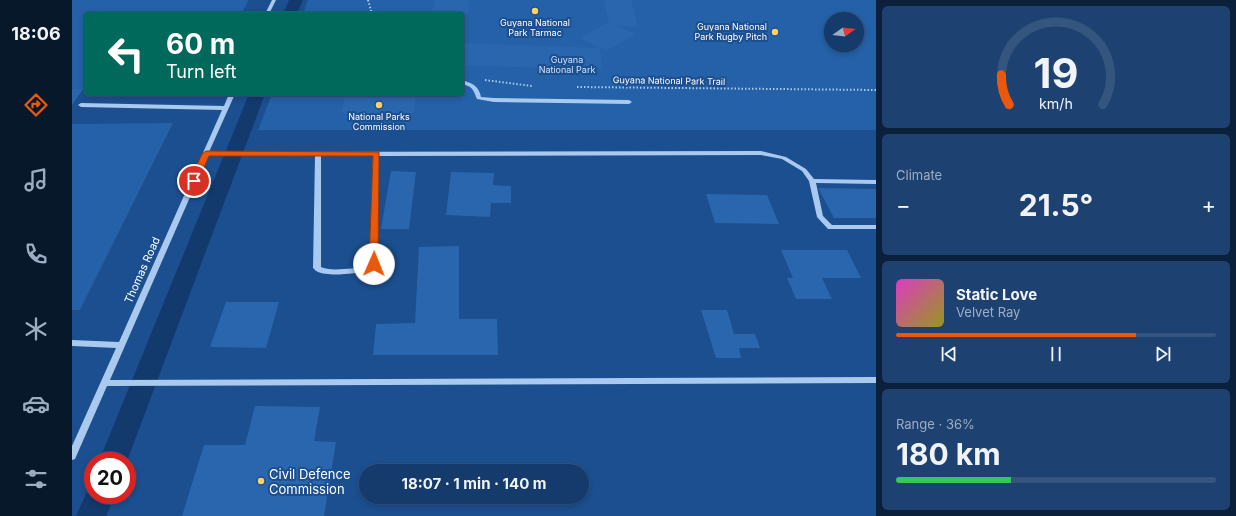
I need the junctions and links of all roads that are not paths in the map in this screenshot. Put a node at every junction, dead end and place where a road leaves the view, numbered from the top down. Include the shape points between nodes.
1 (274, 0) edge
2 (268, 12) edge
3 (464, 82) edge
4 (231, 96) edge
5 (629, 102) dead end
6 (81, 105) dead end
7 (226, 108) junction
8 (376, 153) junction
9 (206, 154) junction
10 (318, 154) junction
11 (812, 181) junction
12 (876, 182) edge
13 (876, 227) edge
14 (72, 343) edge
15 (121, 344) junction
16 (876, 380) edge
17 (104, 383) junction
18 (72, 456) edge

1 - 2 street
3 - 5 street via 474,85 479,98 494,100
4 - 7 street, Thomas Road
6 - 7 street
7 - 9 street, Thomas Road
8 - 10 street
8 - 10 street via 373,266 323,272 318,268
8 - 11 street via 761,153 784,158 804,170
9 - 10 street
9 - 15 street, Thomas Road
11 - 12 street
11 - 13 street via 820,217 830,227
14 - 15 street
15 - 17 street, Thomas Road
16 - 17 street
17 - 18 street, Thomas Road

